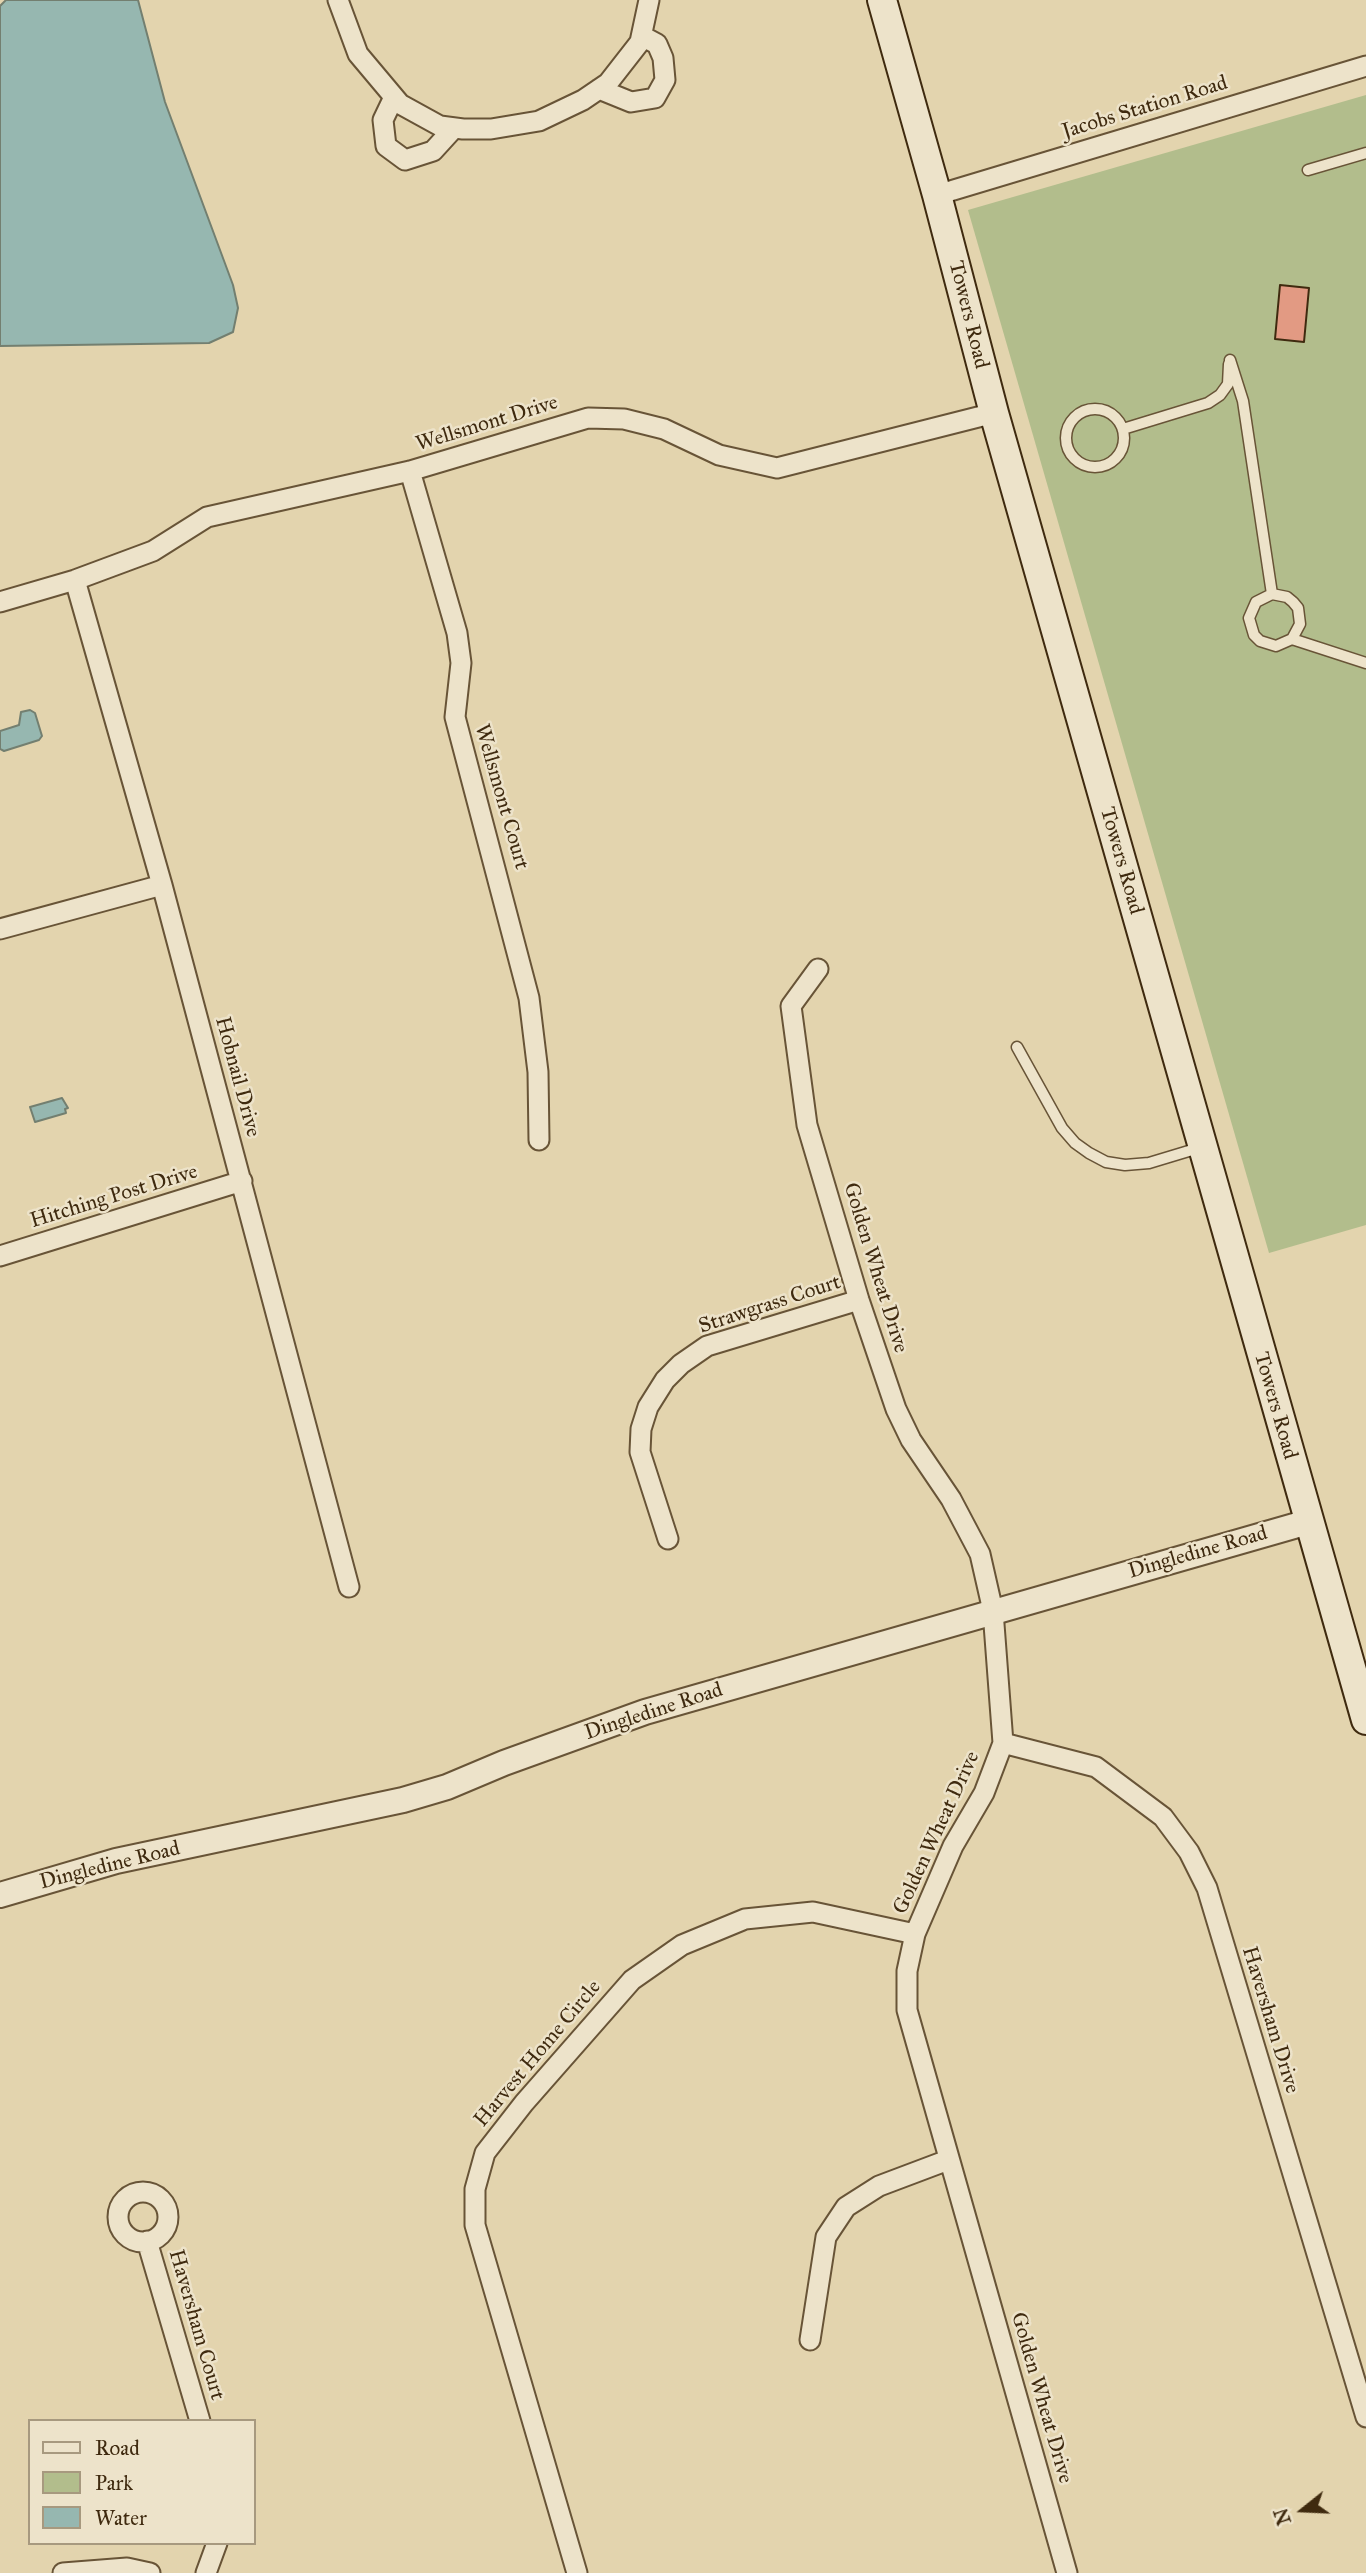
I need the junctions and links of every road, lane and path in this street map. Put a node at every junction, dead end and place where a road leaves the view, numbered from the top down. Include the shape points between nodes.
1 (338, 0) edge
2 (649, 0) edge
3 (881, 0) edge
4 (642, 36) junction
5 (1366, 66) edge
6 (599, 89) junction
7 (394, 97) junction
8 (454, 128) junction
9 (1366, 153) edge
10 (1308, 170) dead end
11 (937, 195) junction
12 (994, 413) junction
13 (1123, 429) junction
14 (410, 471) junction
15 (75, 580) junction
16 (1272, 594) junction
17 (0, 601) edge
18 (1292, 639) junction
19 (1366, 663) edge
20 (162, 885) junction
21 (0, 929) edge
22 (818, 969) dead end
23 (1017, 1046) dead end
24 (540, 1140) dead end
25 (1203, 1147) junction
26 (242, 1181) junction
27 (0, 1256) edge
28 (859, 1300) junction
29 (1308, 1522) junction
30 (668, 1539) dead end
31 (349, 1587) dead end
32 (993, 1611) junction
33 (1366, 1720) edge
34 (1003, 1743) junction
35 (0, 1895) edge
36 (915, 1934) junction
37 (948, 2160) junction
38 (148, 2241) dead end
39 (810, 2340) dead end
40 (1366, 2417) edge
41 (199, 2419) edge
42 (216, 2545) edge
43 (1060, 2571) edge
44 (63, 2573) edge
45 (150, 2573) edge
46 (206, 2573) edge
47 (577, 2573) edge

1 - 7 street via 358,54
2 - 4 street
3 - 11 main road, Towers Road
4 - 6 street
4 - 6 street via 657,44 663,58 665,80 655,97 631,102
5 - 11 street, Jacobs Station Road
6 - 8 street via 539,121 491,129
7 - 8 street via 440,126
7 - 8 street via 383,120 386,146 405,160 433,151
9 - 10 lane
11 - 12 main road, Towers Road
12 - 14 street, Wellsmont Drive via 778,468 719,455 664,429 624,419 589,418
12 - 25 main road, Towers Road
13 - 13 lane via 1111,414 1092,409 1069,426 1071,454 1085,465 1104,466 1119,455
13 - 16 lane via 1208,403 1228,384 1230,360 1243,401
14 - 15 street, Wellsmont Drive via 207,517 153,551
14 - 24 street, Wellsmont Court via 457,633 461,663 455,717 529,998
15 - 17 street, Wellsmont Drive
15 - 20 street, Hobnail Drive
16 - 18 lane via 1287,597 1298,608 1300,624
16 - 18 lane via 1256,602 1252,610 1249,618 1254,635 1276,646
18 - 19 lane
20 - 21 street
20 - 26 street, Hobnail Drive
22 - 28 street, Golden Wheat Drive via 791,1006 807,1125
23 - 25 lane via 1062,1128 1088,1153 1125,1165 1167,1159
25 - 29 main road, Towers Road
26 - 27 street, Hitching Post Drive
26 - 31 street, Hobnail Drive
28 - 30 street, Strawgrass Court via 707,1346 665,1380 640,1429 640,1452
28 - 32 street, Golden Wheat Drive via 896,1409 980,1554
29 - 32 street, Dingledine Road
29 - 33 main road, Towers Road
32 - 34 street, Golden Wheat Drive
32 - 35 street, Dingledine Road via 645,1712 403,1800 116,1861
34 - 36 street, Golden Wheat Drive via 984,1793 953,1846
34 - 40 street, Haversham Drive via 1096,1767 1163,1817 1189,1852 1207,1888
36 - 37 street, Golden Wheat Drive via 907,1970 907,2010
36 - 47 street, Harvest Home Circle via 813,1912 745,1919 682,1945 632,1980 485,2153 475,2189 475,2225
37 - 39 street via 879,2186 846,2207 826,2237
37 - 43 street, Golden Wheat Drive
38 - 41 street, Haversham Court
42 - 46 street
44 - 45 street via 127,2568

